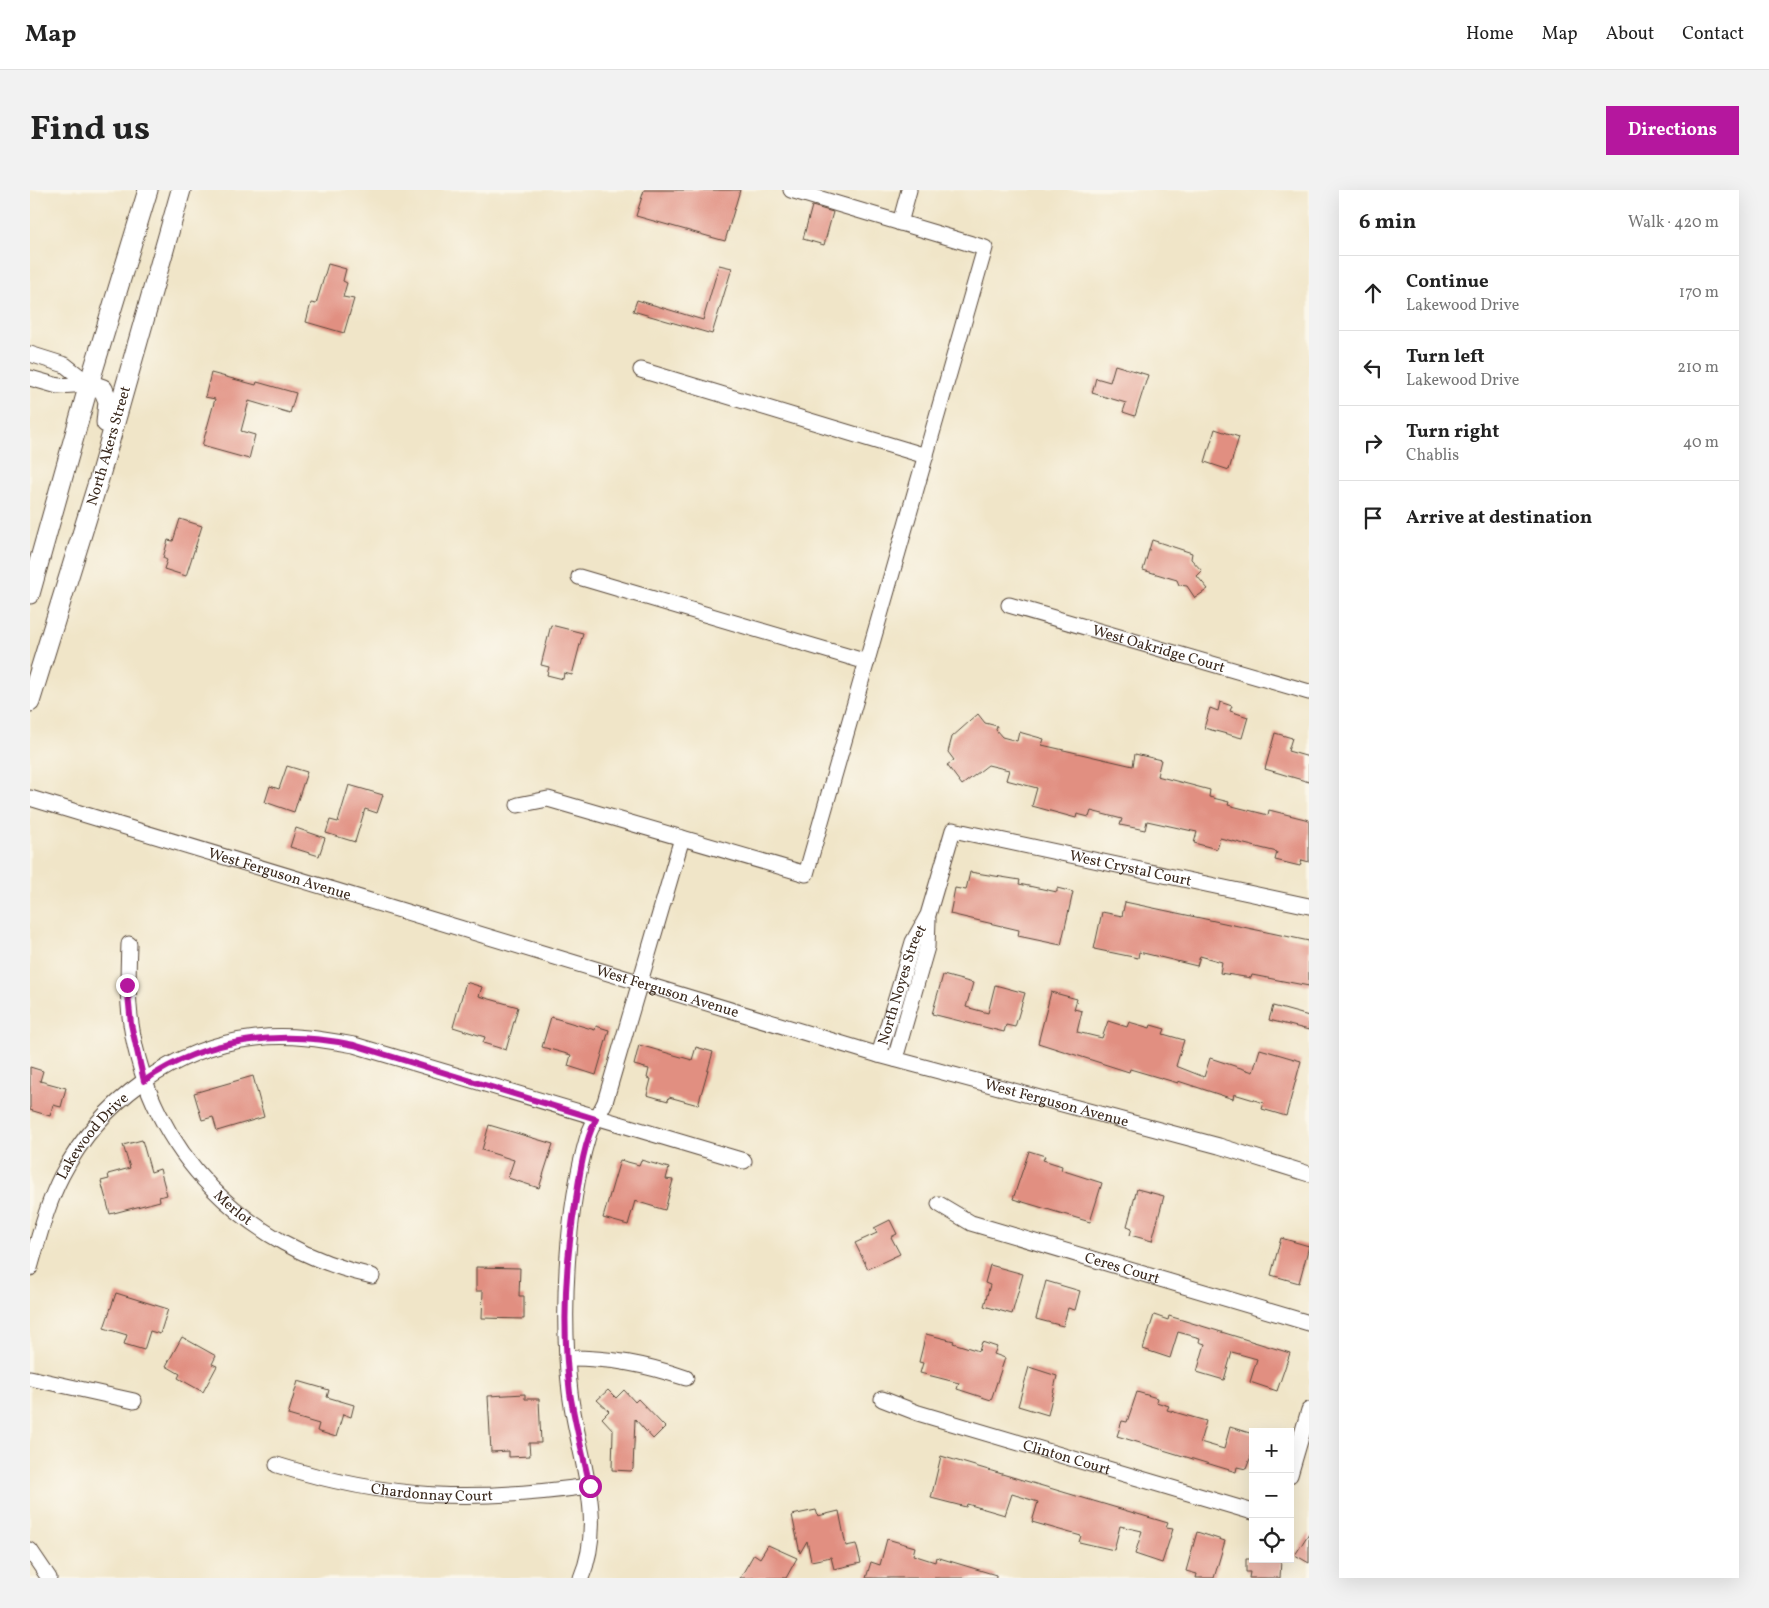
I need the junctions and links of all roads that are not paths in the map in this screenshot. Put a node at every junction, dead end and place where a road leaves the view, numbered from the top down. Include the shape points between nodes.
1 (148, 190) edge
2 (181, 190) edge
3 (791, 190) edge
4 (909, 190) edge
5 (900, 223) junction
6 (30, 354) edge
7 (641, 370) dead end
8 (30, 378) edge
9 (89, 384) junction
10 (926, 456) junction
11 (99, 479) junction
12 (579, 577) dead end
13 (30, 594) edge
14 (1009, 605) dead end
15 (866, 662) junction
16 (1309, 692) edge
17 (30, 702) edge
18 (30, 798) edge
19 (518, 805) dead end
20 (953, 830) joint
21 (682, 838) junction
22 (1309, 906) edge
23 (928, 915) junction
24 (129, 944) dead end
25 (640, 983) junction
26 (878, 1055) junction
27 (895, 1059) junction
28 (144, 1081) junction
29 (596, 1119) junction
30 (744, 1161) dead end
31 (1309, 1174) edge
32 (939, 1204) dead end
33 (30, 1268) edge
34 (372, 1276) dead end
35 (1309, 1322) edge
36 (568, 1358) junction
37 (30, 1378) edge
38 (686, 1378) dead end
39 (882, 1399) dead end
40 (134, 1401) dead end
41 (1309, 1410) edge
42 (277, 1465) dead end
43 (1291, 1473) edge
44 (590, 1486) junction
45 (1249, 1511) edge
46 (30, 1550) edge
47 (49, 1578) edge
48 (581, 1578) edge

1 - 9 main road
2 - 11 main road, North Akers Street
3 - 5 street
4 - 5 street
5 - 10 street via 985,248
6 - 9 street via 65,365
7 - 10 street
8 - 9 street via 58,386
9 - 11 main road via 103,389 108,400
9 - 13 main road
10 - 15 street
11 - 17 main road, North Akers Street
12 - 15 street
14 - 16 street, West Oakridge Court
15 - 21 street via 806,874
18 - 25 street, West Ferguson Avenue
19 - 21 street via 548,799
20 - 22 street, West Crystal Court
20 - 23 street, North Noyes Street
21 - 25 street
23 - 26 street, North Noyes Street via 912,942
23 - 27 street, North Noyes Street via 927,947
24 - 28 street, Merlot via 127,985 131,1024
25 - 26 street, West Ferguson Avenue
25 - 29 street via 605,1102
26 - 27 street, West Ferguson Avenue
27 - 31 street, West Ferguson Avenue via 1219,1146
28 - 29 street, Lakewood Drive via 192,1054 227,1043 290,1036 354,1045
28 - 33 street, Lakewood Drive via 98,1122 62,1175
28 - 34 street, Merlot via 170,1134 194,1167 235,1210 292,1249 343,1269
29 - 30 street, Lakewood Drive
29 - 36 street via 588,1134 572,1220 567,1271
32 - 35 street, Ceres Court via 971,1223
36 - 38 street via 628,1361
36 - 44 street via 575,1423
37 - 40 street
39 - 45 street, Clinton Court via 918,1413
41 - 43 street
42 - 44 street, Chardonnay Court via 349,1485 441,1497 511,1496
44 - 48 street via 590,1543
46 - 47 street

